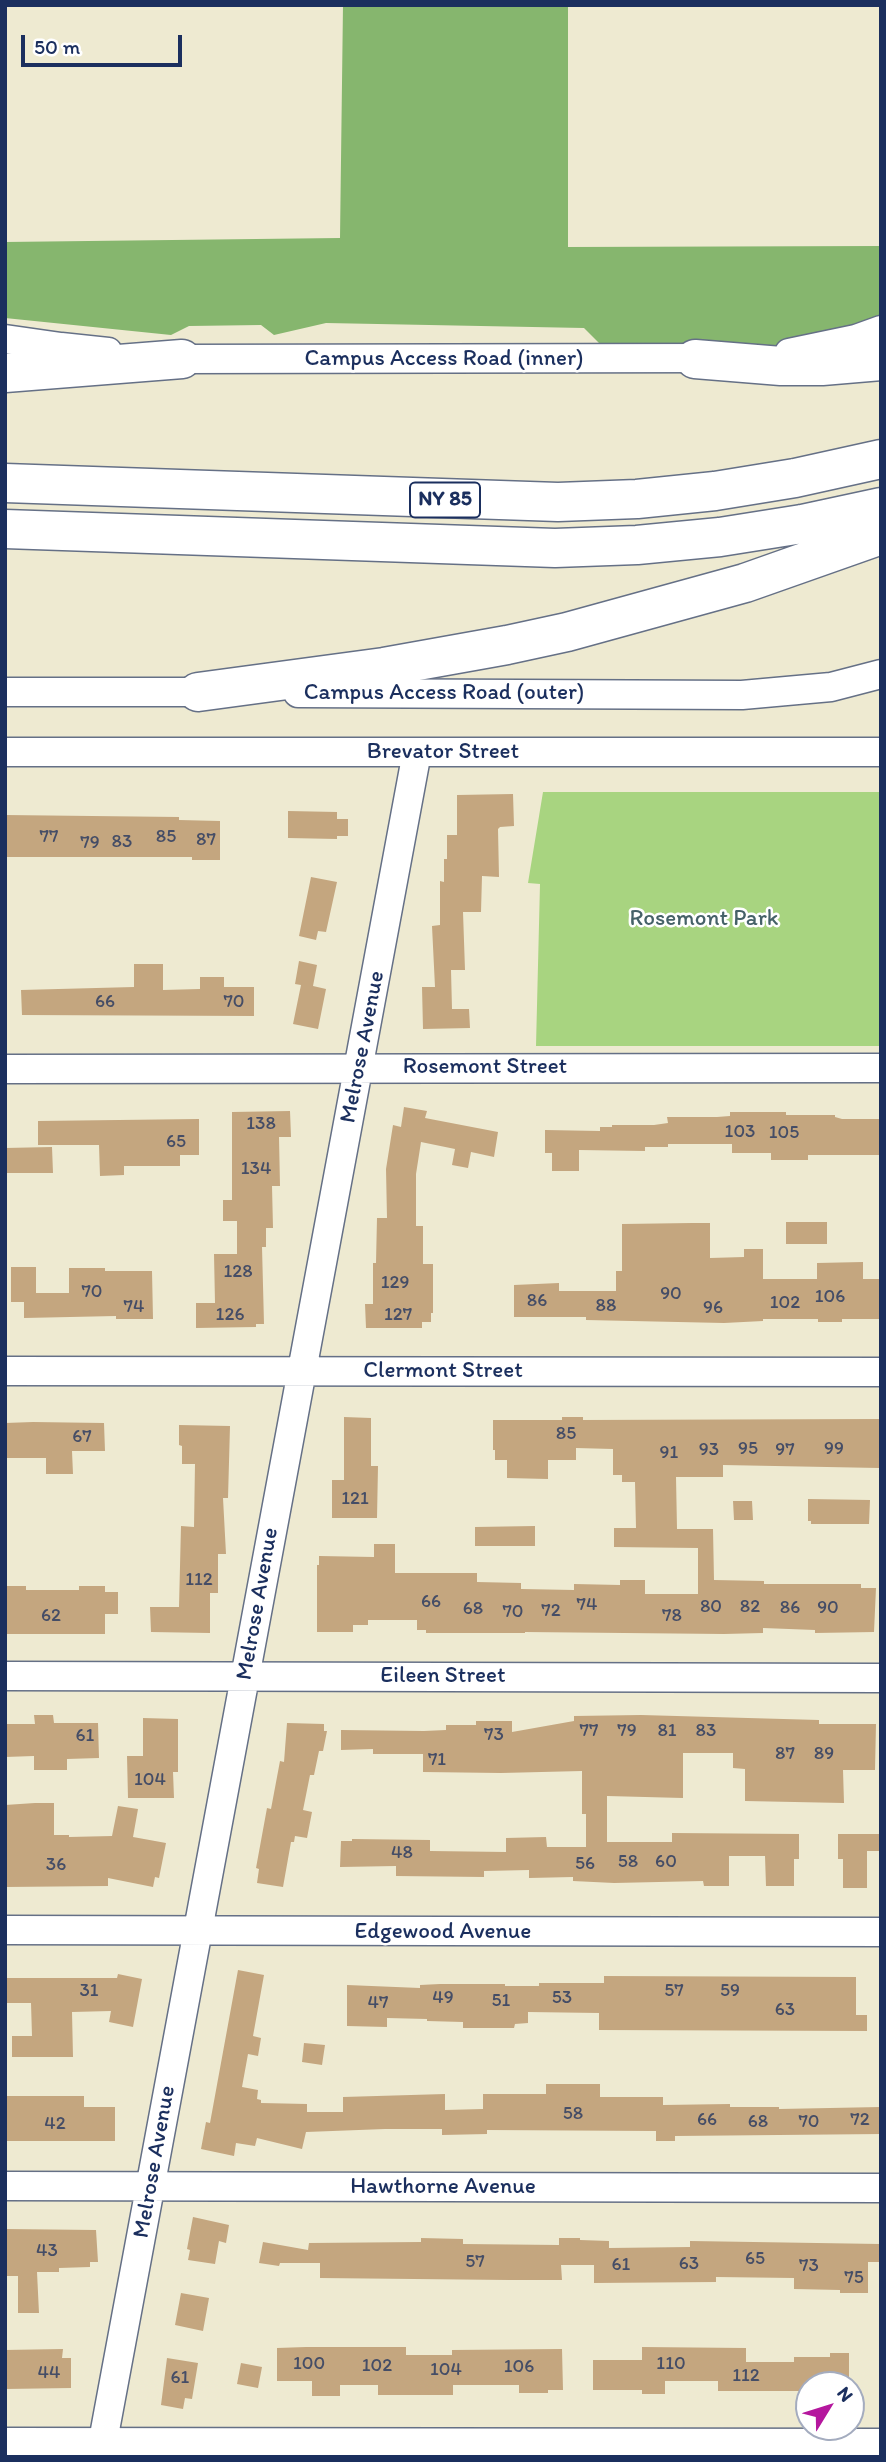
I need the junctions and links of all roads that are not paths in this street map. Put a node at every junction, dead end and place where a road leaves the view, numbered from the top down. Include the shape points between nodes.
1 (881, 330) edge
2 (5, 338) edge
3 (182, 359) junction
4 (695, 359) junction
5 (881, 361) edge
6 (5, 373) edge
7 (881, 459) edge
8 (5, 484) edge
9 (881, 507) edge
10 (5, 529) edge
11 (881, 535) edge
12 (881, 674) edge
13 (5, 692) edge
14 (198, 692) junction
15 (5, 751) edge
16 (417, 752) junction
17 (881, 752) edge
18 (360, 1067) junction
19 (881, 1068) edge
20 (5, 1069) edge
21 (5, 1371) edge
22 (301, 1371) junction
23 (881, 1372) edge
24 (5, 1676) edge
25 (246, 1676) junction
26 (881, 1678) edge
27 (5, 1930) edge
28 (197, 1932) junction
29 (881, 1933) edge
30 (5, 2186) edge
31 (151, 2186) junction
32 (881, 2188) edge
33 (5, 2442) edge
34 (881, 2443) edge
35 (102, 2450) edge

1 - 4 street, Campus Access Road (inner) via 797,353
2 - 3 street, Campus Access Road (inner)
3 - 4 street, Campus Access Road (inner)
3 - 6 highway
4 - 5 highway via 781,366
7 - 8 highway, NY 85 via 715,491 558,502
9 - 10 highway, NY 85 via 720,537 569,547
11 - 14 highway via 745,583 567,632 384,667
12 - 14 street, Campus Access Road (outer) via 831,687 742,695
13 - 14 street, Campus Access Road (outer)
15 - 16 street, Brevator Street
16 - 17 street, Brevator Street
16 - 18 street, Melrose Avenue
18 - 19 street, Rosemont Street
18 - 20 street, Rosemont Street
18 - 22 street, Melrose Avenue
21 - 22 street, Clermont Street
22 - 23 street, Clermont Street
22 - 25 street, Melrose Avenue
24 - 25 street, Eileen Street
25 - 26 street, Eileen Street
25 - 28 street, Melrose Avenue
27 - 28 street, Edgewood Avenue
28 - 29 street, Edgewood Avenue
28 - 31 street, Melrose Avenue
30 - 31 street, Hawthorne Avenue
31 - 32 street, Hawthorne Avenue
31 - 35 street, Melrose Avenue
33 - 35 street
34 - 35 street

